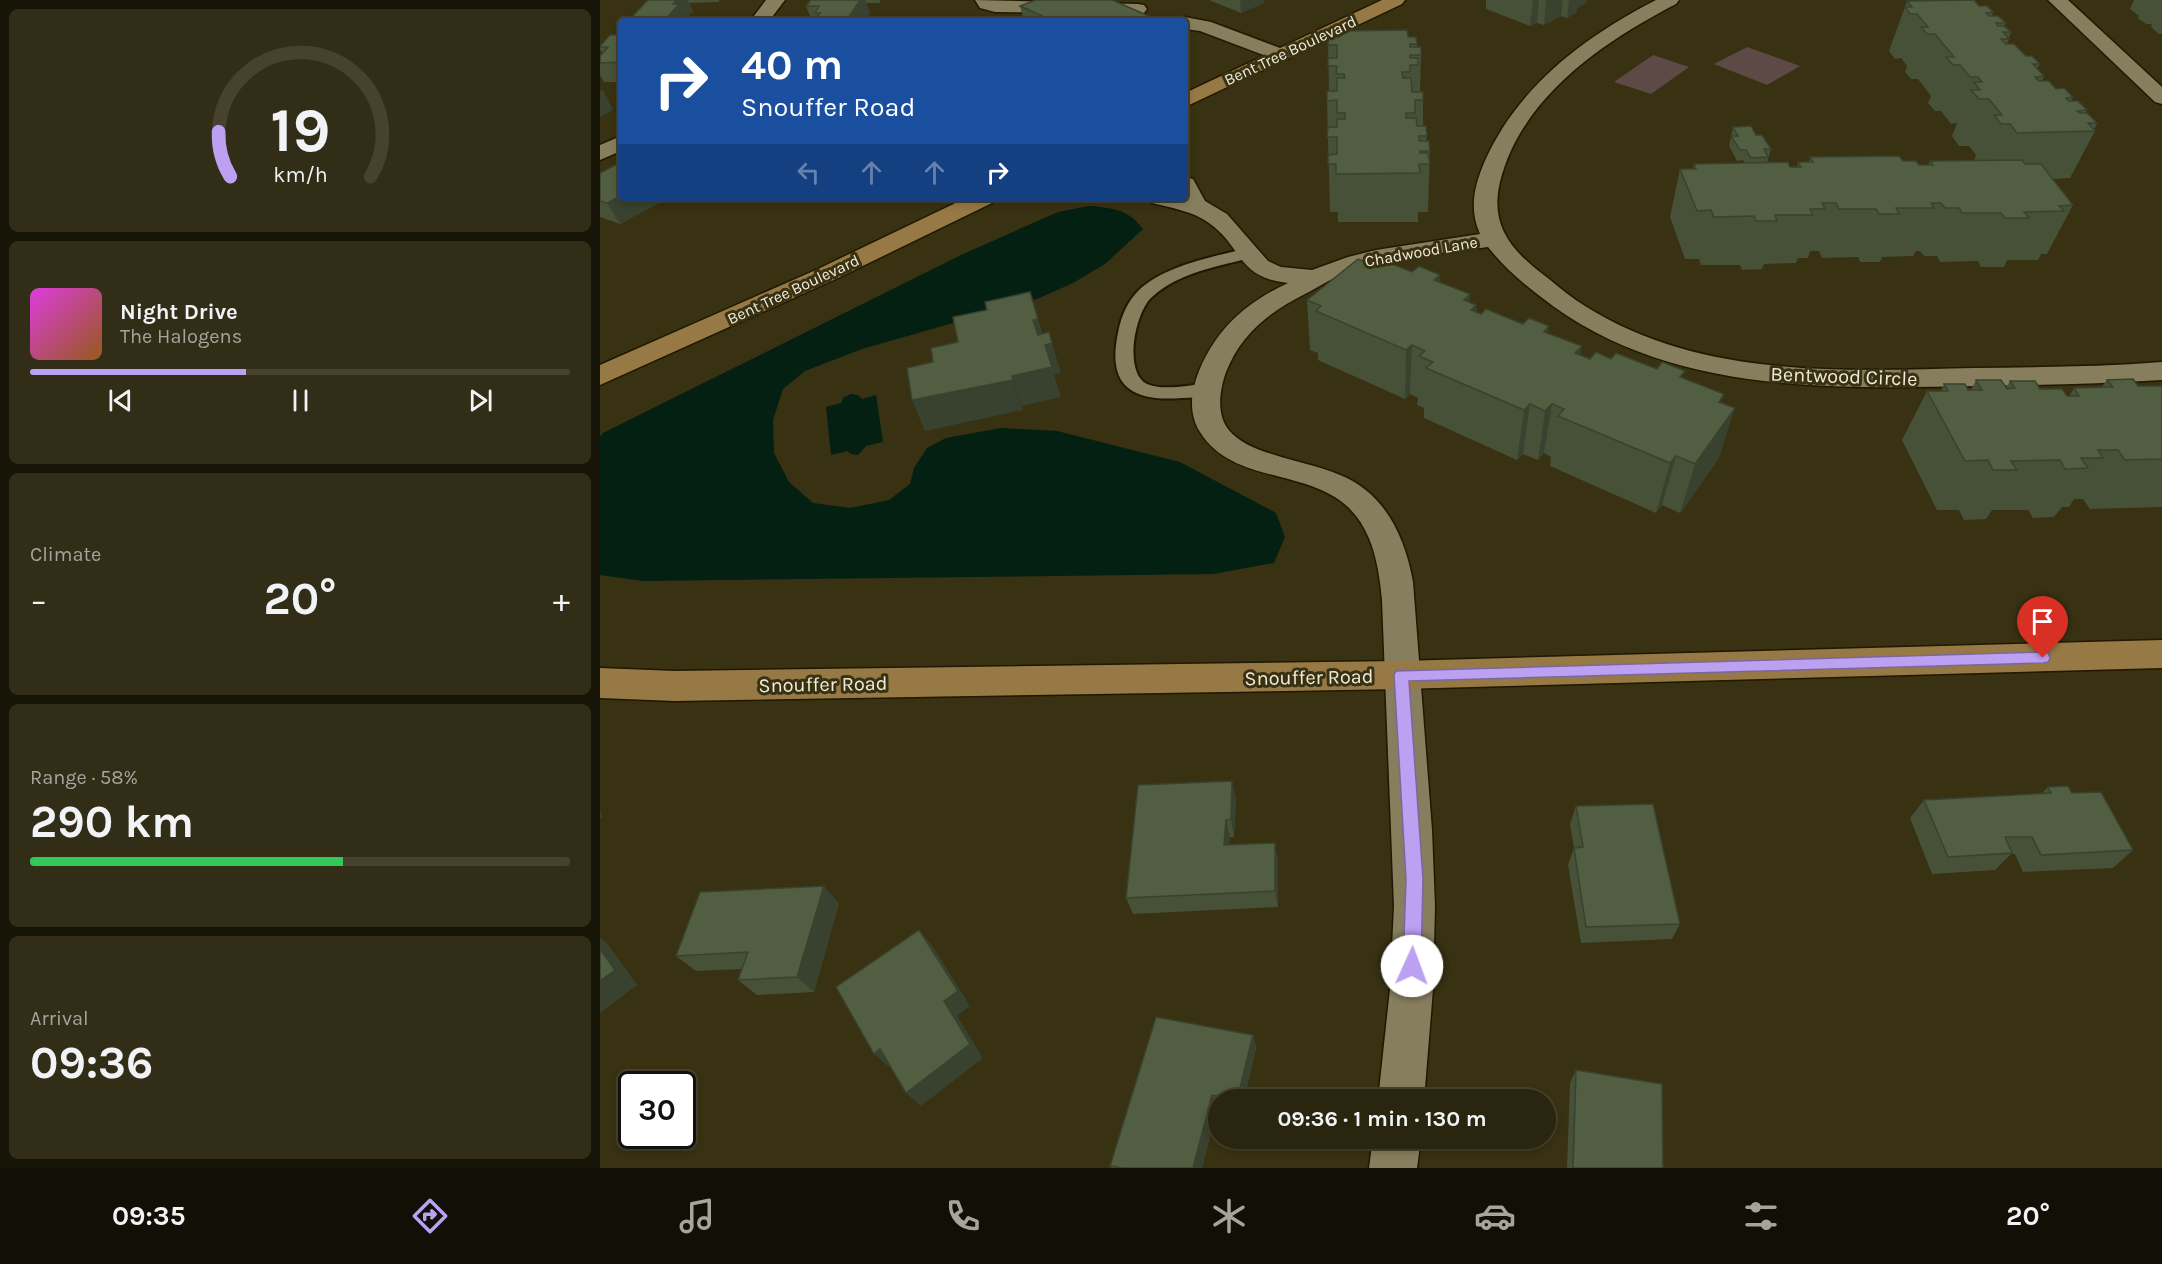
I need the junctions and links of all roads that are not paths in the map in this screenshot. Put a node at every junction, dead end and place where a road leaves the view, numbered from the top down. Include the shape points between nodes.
1 (776, 0) edge
2 (984, 0) edge
3 (1396, 0) edge
4 (1670, 0) edge
5 (2057, 0) edge
6 (1140, 5) edge
7 (1059, 8) junction
8 (761, 18) edge
9 (1050, 18) edge
10 (1155, 18) dead end
11 (1188, 23) edge
12 (1188, 38) edge
13 (1281, 55) junction
14 (1257, 66) junction
15 (2162, 98) edge
16 (1188, 100) edge
17 (618, 144) edge
18 (600, 153) edge
19 (1188, 190) edge
20 (978, 201) edge
21 (1171, 201) edge
22 (1203, 210) junction
23 (1493, 239) junction
24 (1248, 253) junction
25 (1317, 278) junction
26 (2162, 371) edge
27 (600, 376) edge
28 (1206, 390) junction
29 (2162, 654) edge
30 (1401, 675) junction
31 (600, 683) edge
32 (1402, 1089) edge
33 (1396, 1149) edge
34 (1393, 1168) edge

1 - 8 street
2 - 7 street via 995,7
3 - 13 main road, Bent Tree Boulevard
4 - 23 street, Chadwood Lane via 1604,36 1557,76 1534,102 1496,159 1488,183 1485,213
5 - 15 street
6 - 7 street
6 - 10 street
7 - 9 lane
11 - 13 street
12 - 14 street
13 - 14 main road, Bent Tree Boulevard
14 - 16 main road, Bent Tree Boulevard
17 - 18 street
19 - 22 street, Chadwood Lane
20 - 27 main road, Bent Tree Boulevard via 817,279
21 - 22 street, Chadwood Lane
22 - 24 street, Chadwood Lane via 1219,219
23 - 25 street, Chadwood Lane via 1370,259
23 - 26 street, Bentwood Circle via 1532,279 1591,321 1670,355 1720,366 1827,380
24 - 25 street, Chadwood Lane via 1268,272
24 - 28 lane via 1158,285 1140,299 1132,315 1124,355 1128,380 1152,392
25 - 28 street, Chadwood Lane via 1265,303 1242,323 1222,351
28 - 30 street, Chadwood Lane via 1209,423 1226,445 1256,460 1341,486 1373,515 1394,564
29 - 30 main road, Snouffer Road
30 - 31 main road, Snouffer Road via 675,686
30 - 32 street, Chadwood Lane via 1414,879 1410,1009
33 - 34 street

